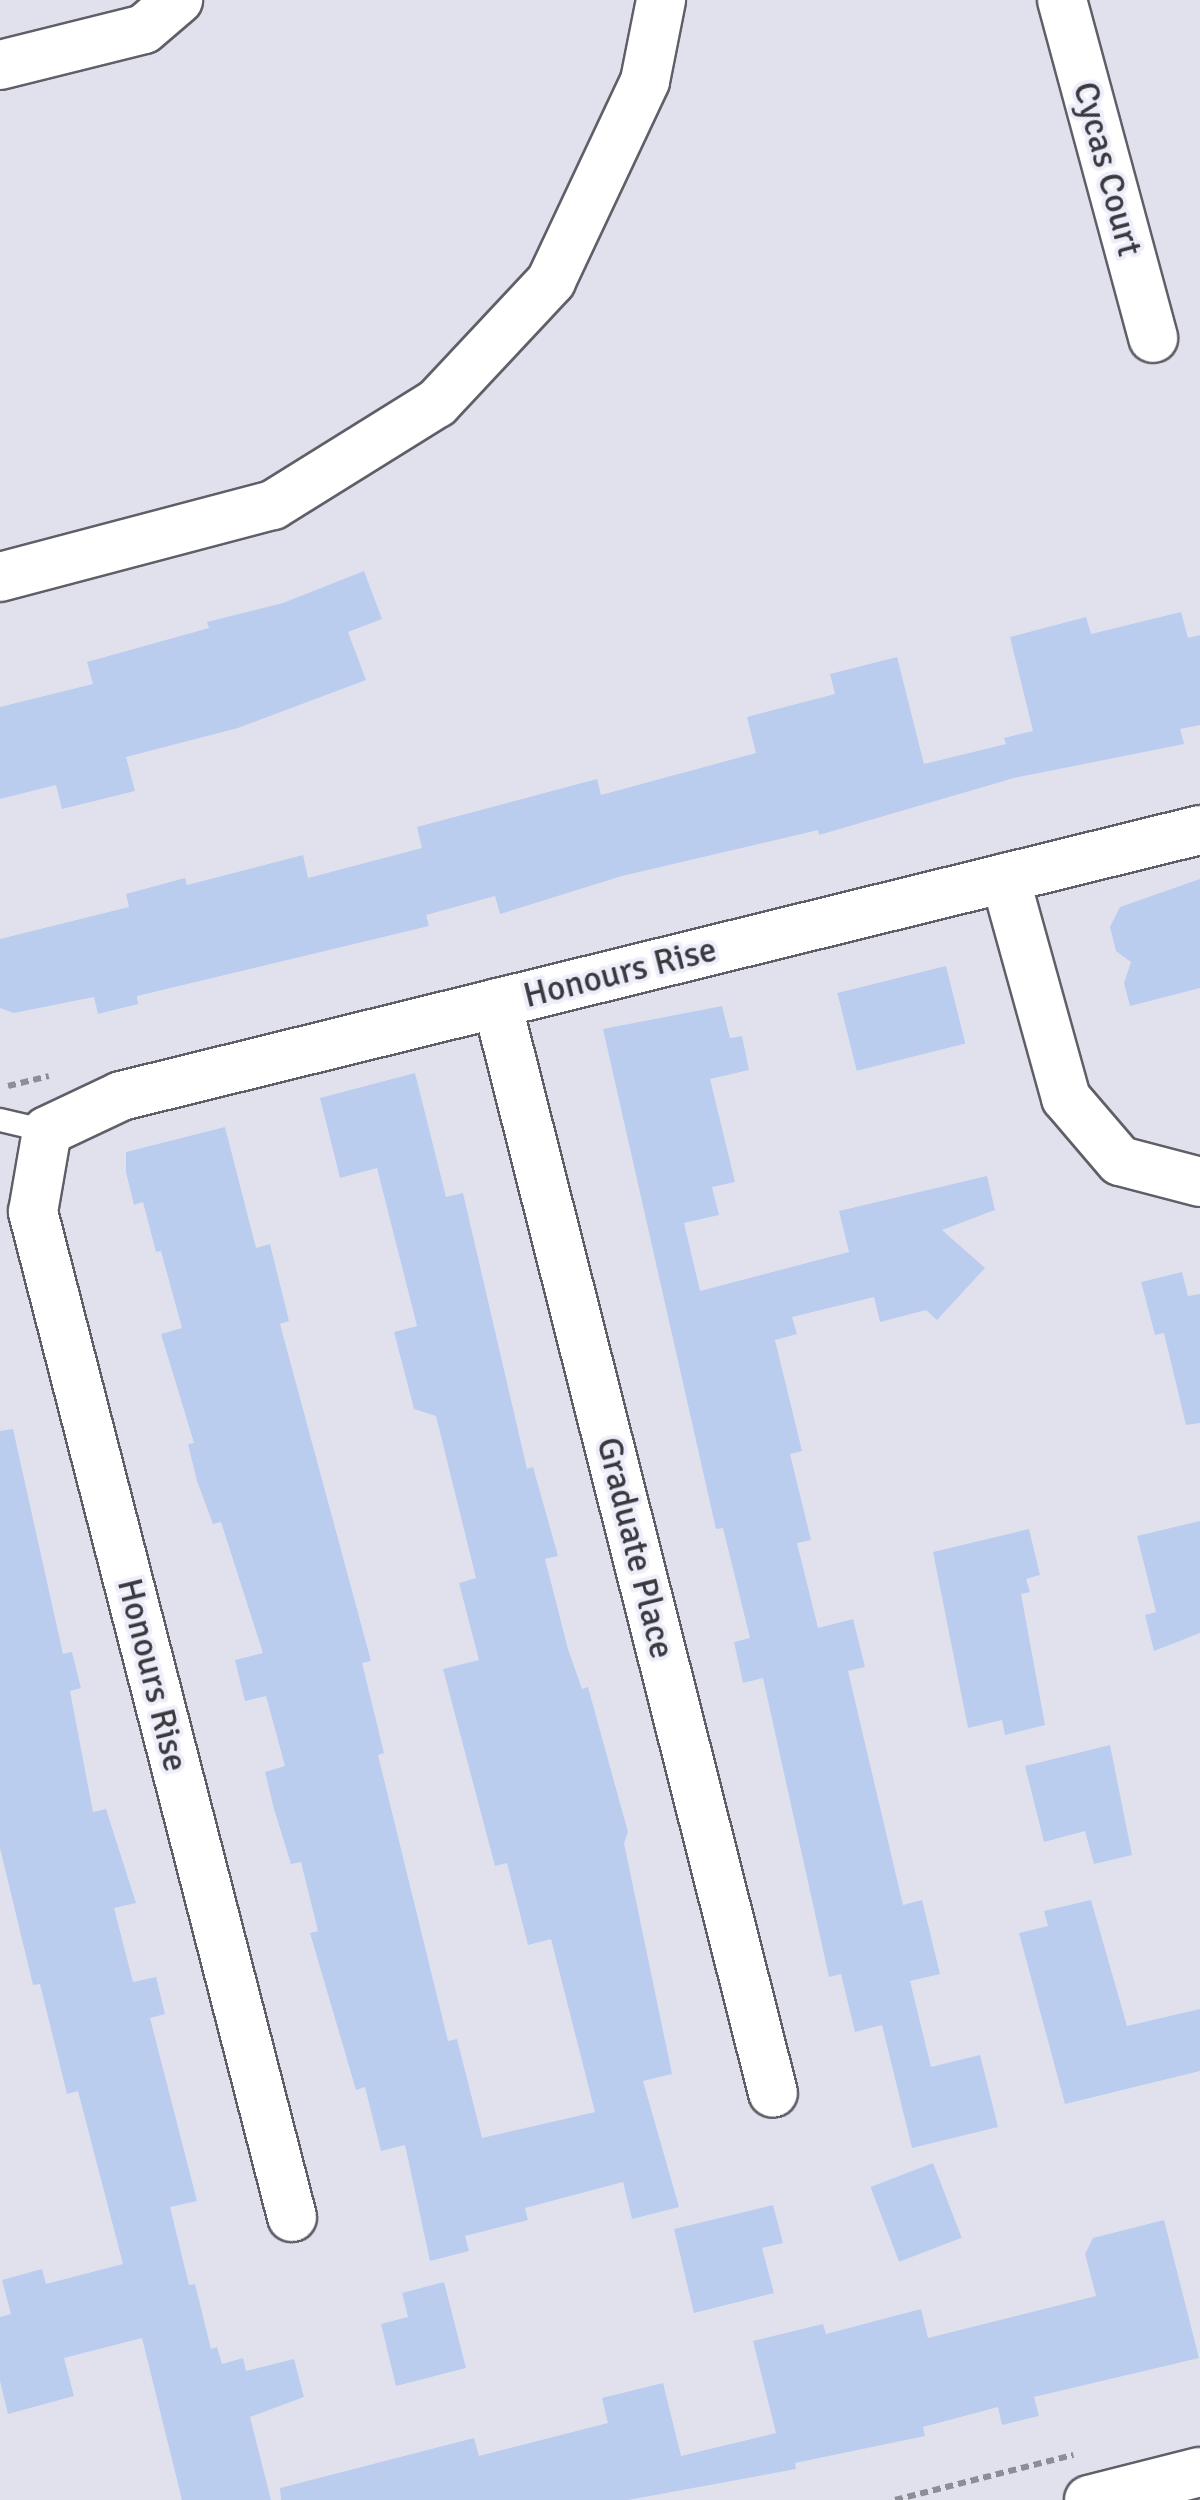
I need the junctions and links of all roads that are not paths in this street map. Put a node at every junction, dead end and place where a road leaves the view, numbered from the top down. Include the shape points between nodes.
1 (178, 0) edge
2 (662, 0) edge
3 (1062, 0) edge
4 (0, 65) edge
5 (1153, 338) dead end
6 (0, 577) edge
7 (1200, 830) edge
8 (1005, 878) junction
9 (497, 1003) junction
10 (0, 1120) edge
11 (47, 1131) junction
12 (1200, 1182) edge
13 (773, 2092) dead end
14 (292, 2217) dead end
15 (1200, 2472) edge
16 (1089, 2500) edge

1 - 4 street via 144,30
2 - 6 street via 645,81 551,281 437,403 274,505
3 - 5 street, Cycas Court
7 - 8 street, Honours Rise
8 - 9 street, Honours Rise
8 - 12 street via 1066,1098 1120,1161
9 - 11 street, Honours Rise via 121,1096
9 - 13 street, Graduate Place
10 - 11 lane
11 - 14 street, Honours Rise via 33,1212
15 - 16 street

